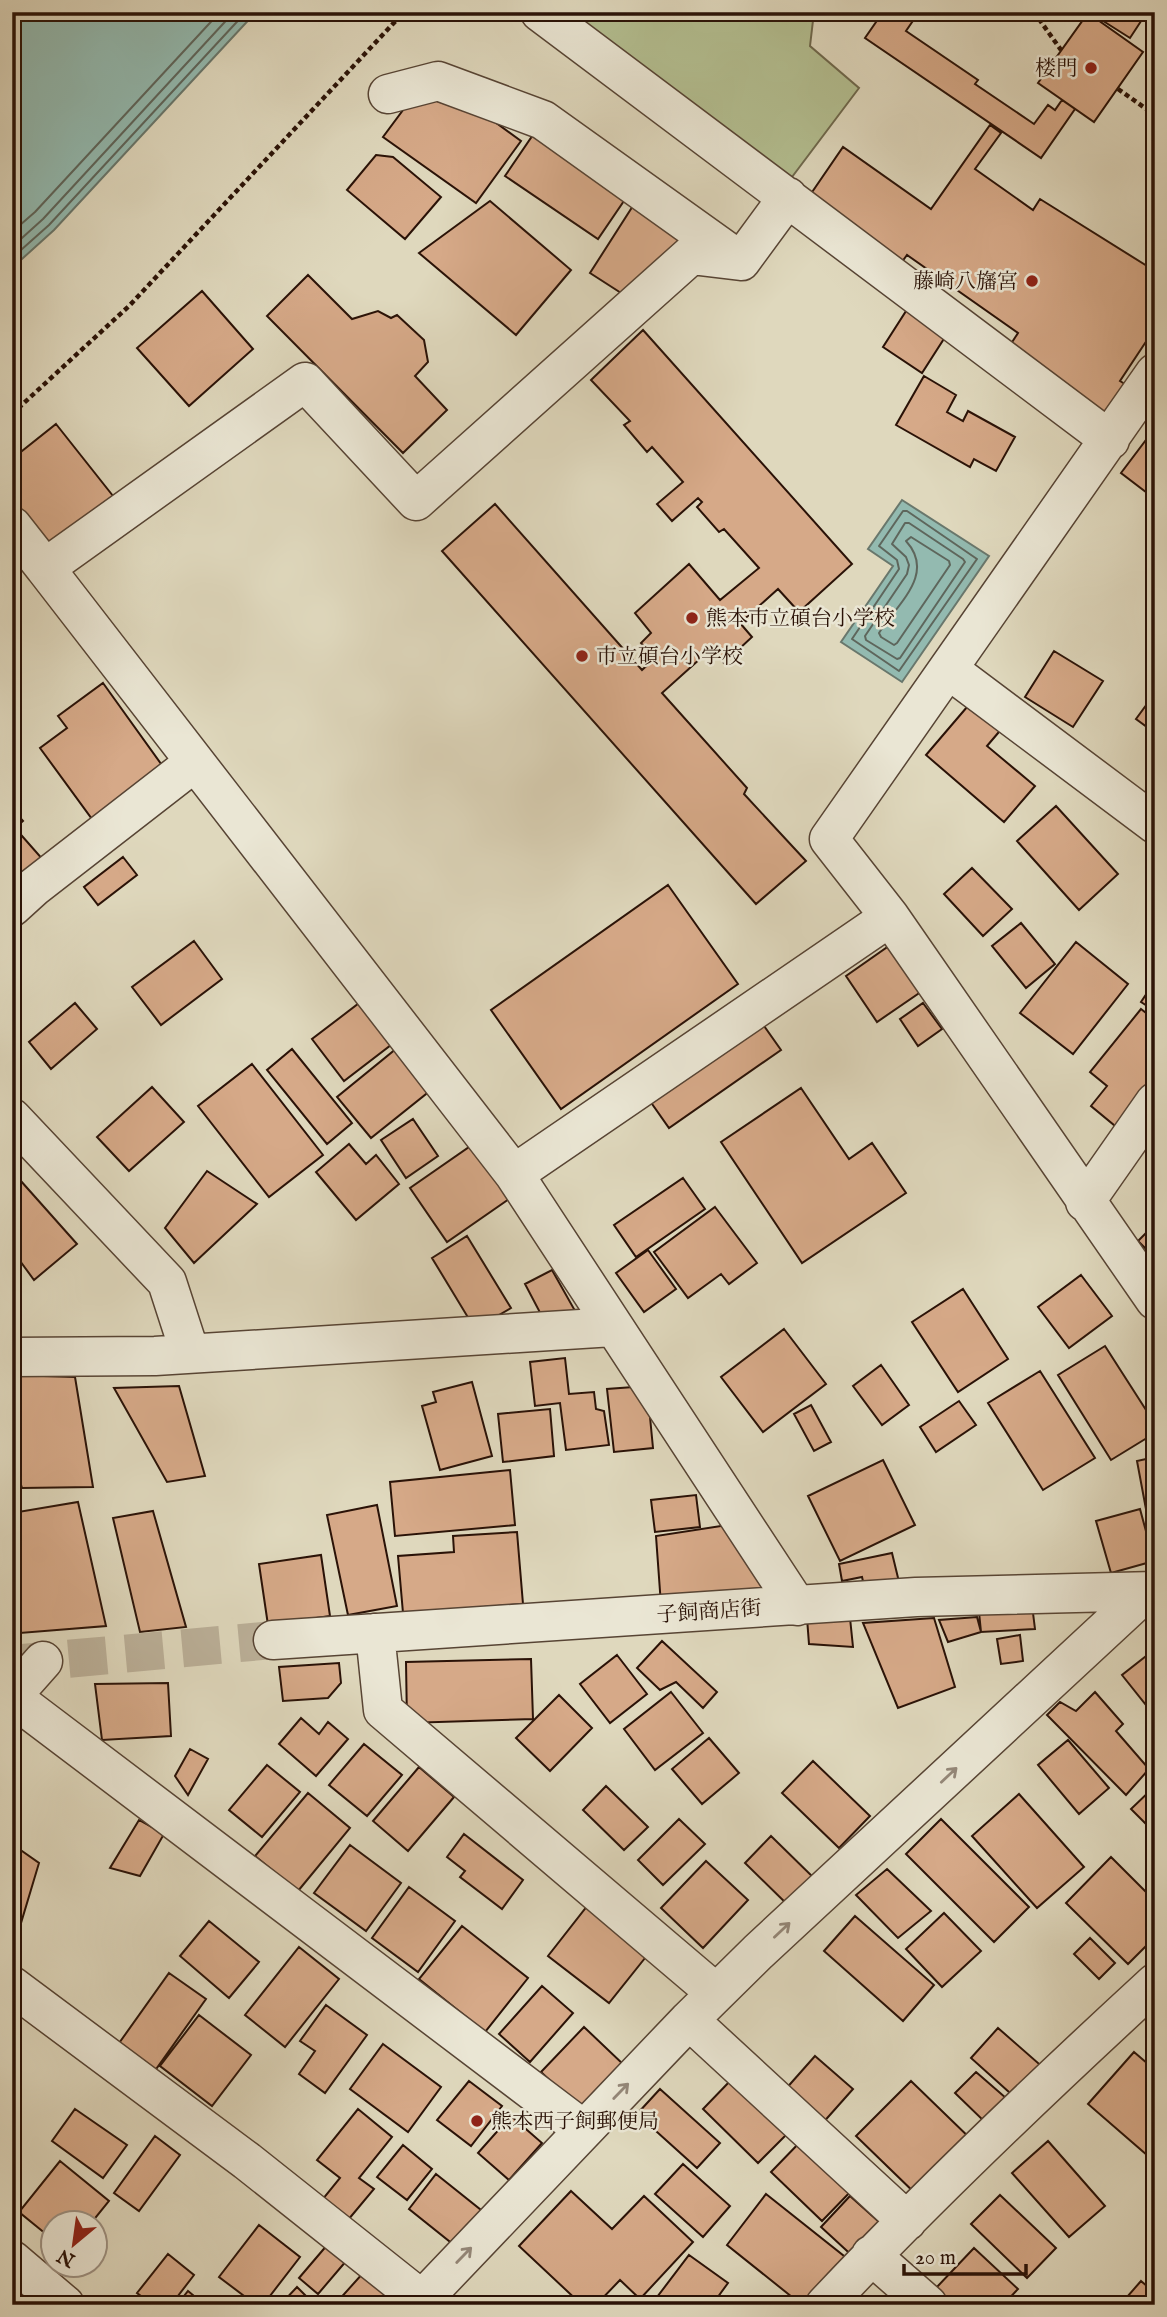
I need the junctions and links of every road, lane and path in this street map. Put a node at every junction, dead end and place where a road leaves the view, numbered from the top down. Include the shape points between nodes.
1 (404, 12) edge
2 (540, 12) edge
3 (1034, 12) edge
4 (1061, 50) dead end
5 (1118, 89) dead end
6 (388, 94) dead end
7 (1155, 115) edge
8 (788, 197) junction
9 (741, 261) junction
10 (1155, 373) edge
11 (12, 414) edge
12 (1110, 440) junction
13 (12, 526) edge
14 (45, 568) junction
15 (948, 669) junction
16 (195, 762) junction
17 (1155, 824) edge
18 (12, 907) edge
19 (890, 917) junction
20 (1155, 1102) edge
21 (12, 1118) edge
22 (514, 1174) junction
23 (1085, 1202) junction
24 (1155, 1300) edge
25 (613, 1326) junction
26 (190, 1353) junction
27 (12, 1357) edge
28 (1150, 1591) edge
29 (797, 1605) junction
30 (375, 1633) junction
31 (273, 1640) tunnel mouth
32 (43, 1661) dead end
33 (12, 1696) edge
34 (1155, 1983) edge
35 (12, 1986) edge
36 (716, 1993) junction
37 (689, 2020) junction
38 (584, 2130) junction
39 (907, 2221) junction
40 (871, 2255) junction
41 (12, 2260) edge
42 (419, 2302) edge
43 (65, 2305) edge
44 (825, 2305) edge
45 (928, 2305) edge

1 - 11 path via 129,306
2 - 8 street
3 - 4 path
5 - 7 path
6 - 9 street via 438,81 543,120
8 - 9 street
8 - 12 street
9 - 14 street via 691,255 416,501 306,382
10 - 12 street
12 - 15 street
13 - 14 street
14 - 16 street
15 - 17 street
15 - 19 street via 829,839
16 - 18 street
16 - 22 street
19 - 22 street
19 - 23 street
20 - 23 street
21 - 26 street via 167,1282
22 - 25 street
23 - 24 street
25 - 26 street
25 - 29 street
26 - 27 street
28 - 29 street, 子飼商店街
36 -> 28 street
29 - 30 street, 子飼商店街
30 - 31 street, 子飼商店街
30 - 36 street via 383,1710
32 - 33 street
33 - 38 street
34 - 39 street
35 - 42 street via 247,2161
36 - 37 street
38 -> 37 street
37 - 39 street
42 -> 38 street
39 - 40 street
40 - 44 street
40 - 45 street
41 - 43 street

